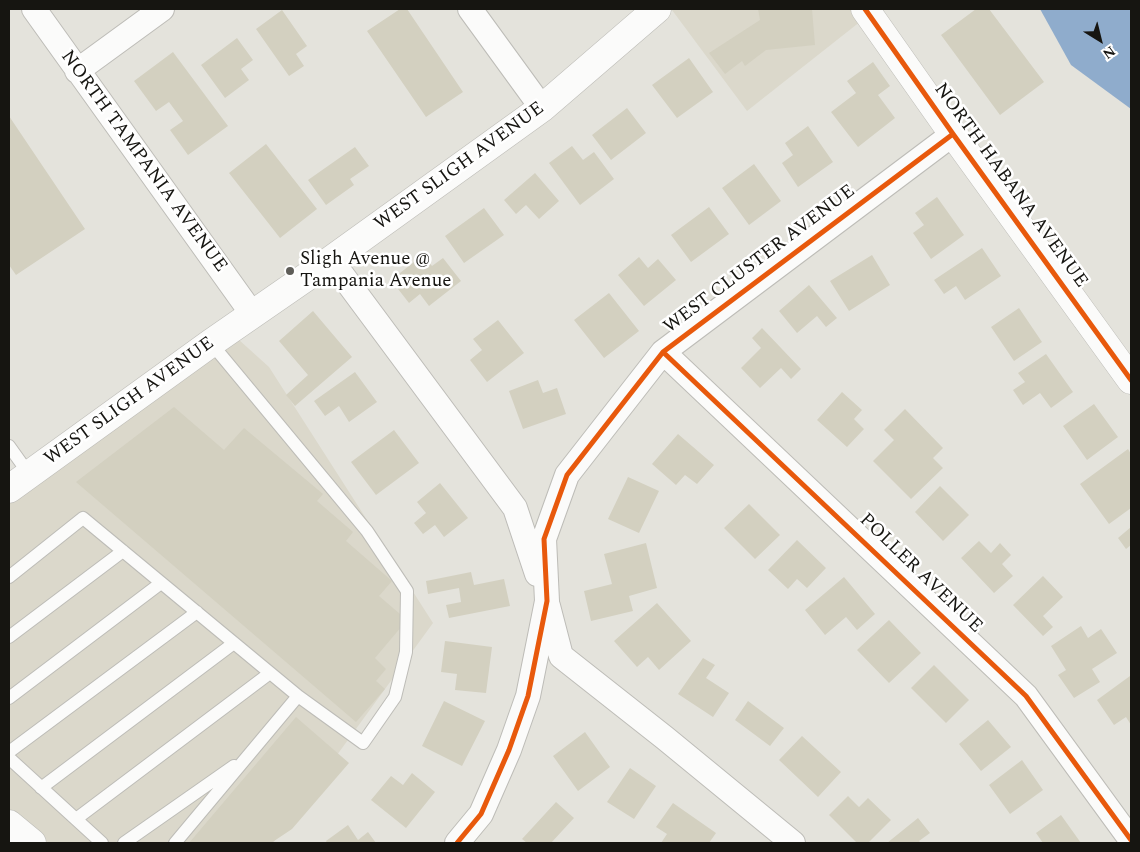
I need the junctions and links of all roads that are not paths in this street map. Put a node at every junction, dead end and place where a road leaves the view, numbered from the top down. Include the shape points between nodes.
1 (34, 9) edge
2 (162, 9) edge
3 (470, 9) edge
4 (657, 9) edge
5 (866, 9) edge
6 (77, 71) junction
7 (542, 108) junction
8 (953, 134) junction
9 (332, 260) junction
10 (253, 315) junction
11 (211, 343) junction
12 (664, 352) junction
13 (1131, 380) edge
14 (9, 446) edge
15 (19, 482) edge
16 (123, 551) junction
17 (9, 578) edge
18 (161, 583) junction
19 (546, 602) junction
20 (197, 612) junction
21 (9, 637) edge
22 (234, 643) junction
23 (270, 673) junction
24 (298, 696) junction
25 (9, 698) edge
26 (9, 752) edge
27 (249, 755) junction
28 (9, 758) edge
29 (41, 788) junction
30 (76, 819) junction
31 (9, 824) edge
32 (1131, 840) edge
33 (32, 843) edge
34 (102, 843) edge
35 (124, 843) edge
36 (175, 843) edge
37 (457, 843) edge
38 (793, 843) edge

1 - 6 street, NORTH TAMPANIA AVENUE
2 - 6 street
3 - 7 street
4 - 7 main road, WEST SLIGH AVENUE
5 - 8 main road, NORTH HABANA AVENUE
6 - 10 street, NORTH TAMPANIA AVENUE
7 - 9 main road, WEST SLIGH AVENUE
8 - 12 street, WEST CLUSTER AVENUE
8 - 13 main road, NORTH HABANA AVENUE
9 - 10 main road, WEST SLIGH AVENUE
9 - 19 street via 516,508
10 - 11 main road, WEST SLIGH AVENUE
11 - 15 main road, WEST SLIGH AVENUE
11 - 24 lane via 367,531 407,591 406,652 395,698 363,743
12 - 19 street, WEST CLUSTER AVENUE via 567,475 544,539
12 - 32 street, POLLER AVENUE via 1026,696
14 - 15 lane
16 - 17 lane via 83,518
16 - 18 lane
16 - 21 lane
18 - 20 lane
18 - 25 lane
19 - 37 street, WEST CLUSTER AVENUE via 528,696 509,750 482,814
19 - 38 street via 562,656
20 - 22 lane
20 - 26 lane
22 - 23 lane
22 - 29 lane
23 - 24 lane
23 - 30 lane
24 - 27 lane
27 - 35 lane
27 - 36 lane
28 - 29 lane
29 - 30 lane
30 - 34 lane
31 - 33 main road

